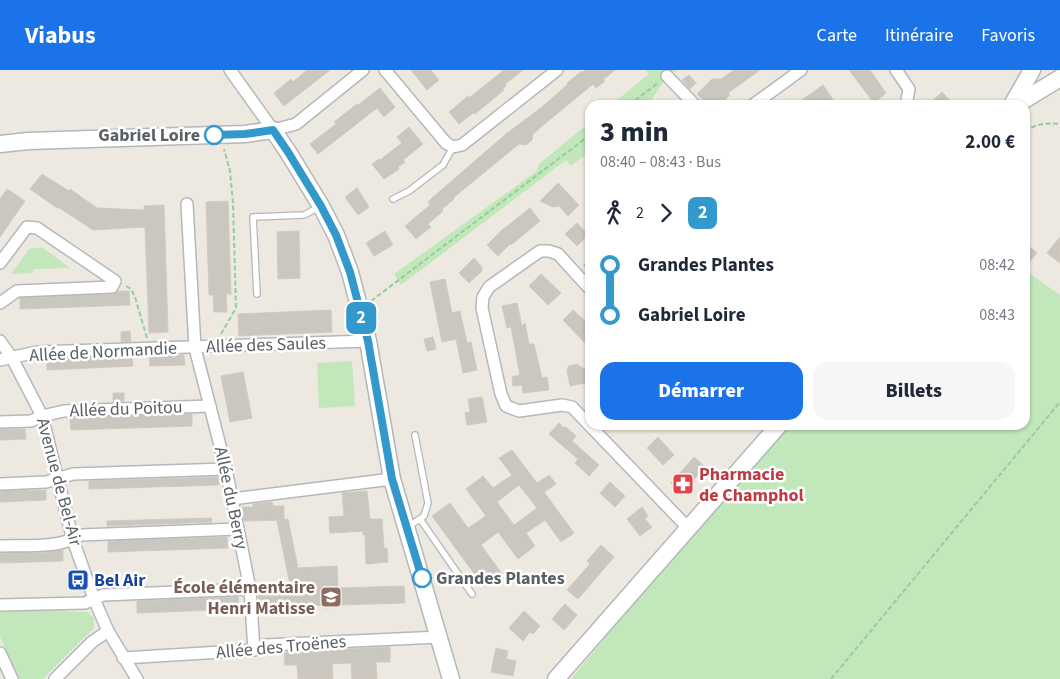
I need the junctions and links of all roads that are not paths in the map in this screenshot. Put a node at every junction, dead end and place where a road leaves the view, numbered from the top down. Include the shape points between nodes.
1 (230, 70) edge
2 (362, 70) edge
3 (385, 70) edge
4 (557, 70) edge
5 (801, 70) edge
6 (896, 70) edge
7 (1032, 70) edge
8 (1056, 70) edge
9 (1060, 72) edge
10 (667, 76) road end
11 (1060, 78) edge
12 (690, 100) edge
13 (760, 100) edge
14 (907, 100) edge
15 (1015, 100) edge
16 (1024, 100) edge
17 (273, 130) junction
18 (0, 144) edge
19 (453, 146) junction
20 (393, 199) dead end
21 (187, 204) dead end
22 (321, 206) junction
23 (0, 263) edge
24 (585, 284) edge
25 (257, 294) dead end
26 (0, 302) edge
27 (0, 341) edge
28 (368, 341) junction
29 (195, 348) junction
30 (12, 358) junction
31 (0, 360) edge
32 (210, 406) junction
33 (42, 416) junction
34 (585, 418) edge
35 (0, 422) edge
36 (599, 430) edge
37 (775, 430) edge
38 (415, 435) dead end
39 (226, 469) junction
40 (59, 478) junction
41 (392, 479) junction
42 (0, 484) edge
43 (232, 499) junction
44 (413, 524) junction
45 (238, 529) junction
46 (689, 529) junction
47 (73, 540) junction
48 (0, 546) edge
49 (250, 589) junction
50 (472, 594) dead end
51 (94, 599) junction
52 (0, 605) edge
53 (108, 632) junction
54 (440, 637) junction
55 (254, 650) junction
56 (0, 653) edge
57 (123, 658) junction
58 (12, 679) edge
59 (55, 679) edge
60 (137, 679) edge
61 (450, 679) edge
62 (556, 679) edge

1 - 17 street
2 - 17 street via 296,124
3 - 19 street via 446,143
4 - 19 street via 462,145
5 - 13 street
6 - 14 street via 909,90
7 - 15 street
8 - 9 street
10 - 12 street
11 - 16 street
17 - 18 street via 245,134
17 - 22 street
19 - 20 lane via 443,165
21 - 29 street, Allée du Berry
22 - 25 lane via 304,215 253,217
22 - 28 street via 350,272
23 - 26 street via 27,227 37,228 115,281 112,287 16,291
24 - 34 street via 558,254 540,251 489,287 483,297 482,308 506,406 519,411 562,405 572,407
27 - 30 street, Avenue de Bel-Air
28 - 29 street, Allée des Saules
28 - 41 street
29 - 30 street, Allée de Normandie via 37,352
29 - 32 street, Allée du Berry
30 - 31 street, Allée de Normandie
30 - 33 street, Avenue de Bel-Air
32 - 33 street, Allée du Poitou via 64,411
32 - 39 street, Allée du Berry
33 - 35 street, Allée du Poitou via 31,421
33 - 40 street, Avenue de Bel-Air
36 - 46 street
37 - 46 street
38 - 44 lane via 428,503 424,516
39 - 40 street via 73,474
39 - 43 street, Allée du Berry
40 - 42 street via 46,482
40 - 47 street, Avenue de Bel-Air
41 - 43 street
41 - 44 street
43 - 45 street, Allée du Berry
44 - 50 lane
44 - 54 street
45 - 47 street via 81,535
45 - 49 street, Allée du Berry
46 - 62 street
47 - 48 street via 60,544
47 - 51 street, Avenue de Bel-Air
49 - 51 street via 103,595
49 - 55 street, Allée du Berry
51 - 52 street via 84,603
51 - 53 street, Avenue de Bel-Air
53 - 57 street, Avenue de Bel-Air
53 - 59 street via 92,642
54 - 55 street, Allée des Troënes via 265,644
54 - 61 street
55 - 57 street, Allée des Troënes
56 - 58 street
57 - 60 street, Avenue de Bel-Air

